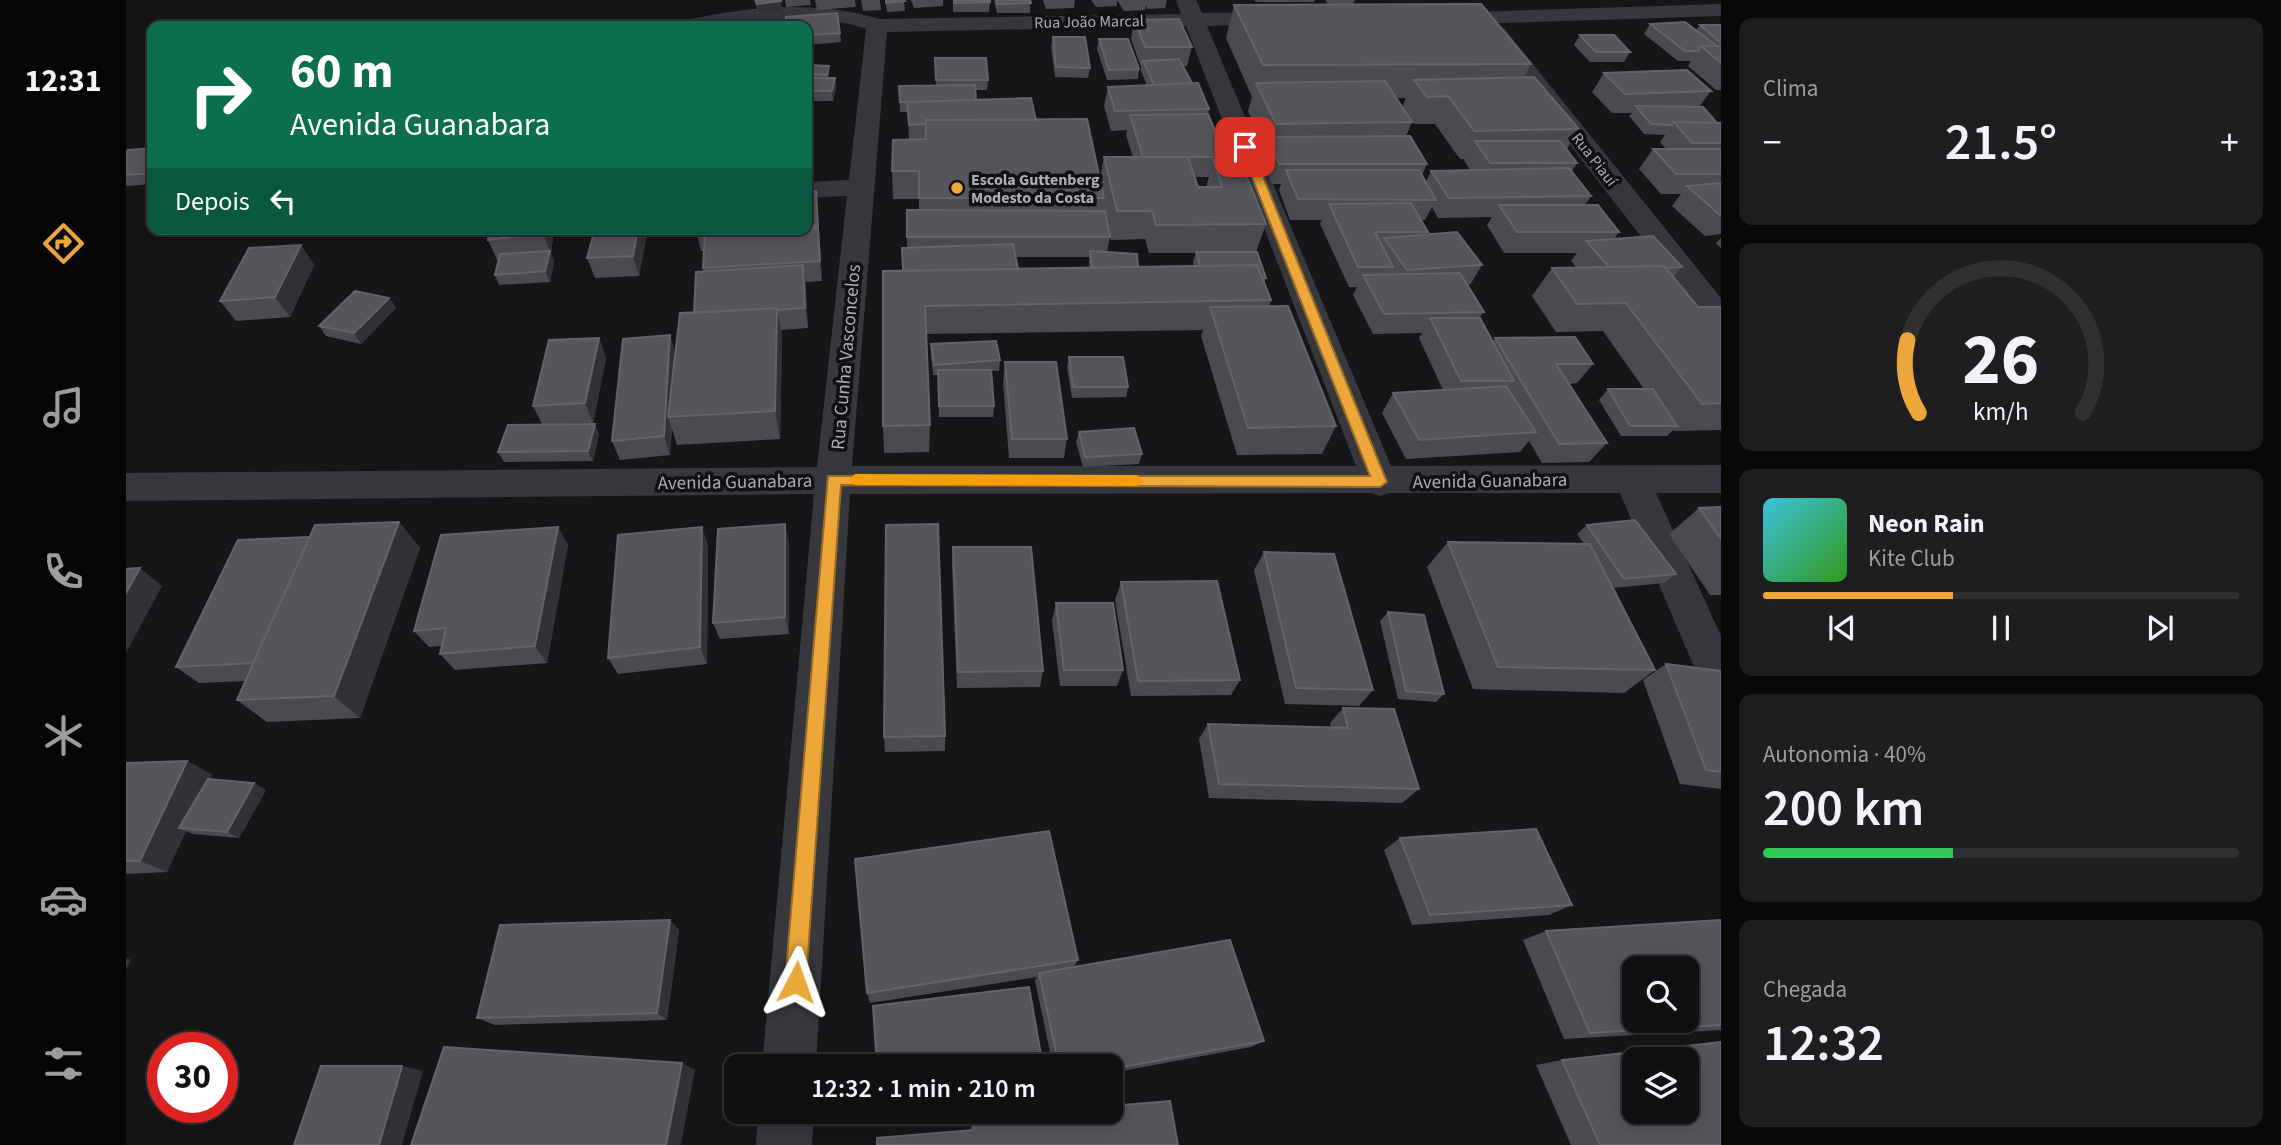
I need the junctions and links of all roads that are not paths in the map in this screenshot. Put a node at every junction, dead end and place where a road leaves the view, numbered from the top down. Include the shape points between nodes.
1 (1190, 9) edge
2 (1477, 9) edge
3 (1721, 10) edge
4 (1305, 19) edge
5 (1415, 19) edge
6 (730, 21) edge
7 (877, 26) junction
8 (860, 188) junction
9 (812, 190) edge
10 (1721, 319) edge
11 (1632, 479) junction
12 (834, 480) junction
13 (1721, 480) edge
14 (1380, 482) junction
15 (126, 487) edge
16 (1721, 682) edge
17 (790, 1054) edge
18 (785, 1124) edge
19 (783, 1145) edge

1 - 4 street, Rua João Marcal
1 - 7 street, Rua João Marcal
1 - 14 street
2 - 3 street
2 - 5 street
2 - 10 street, Rua Piauí
6 - 7 street, Rua João Marcal via 829,13
7 - 8 street, Rua Cunha Vasconcelos
8 - 9 street
8 - 12 street, Rua Cunha Vasconcelos
11 - 13 street, Avenida Guanabara
11 - 14 street, Avenida Guanabara
11 - 16 street
12 - 14 street, Avenida Guanabara
12 - 15 street, Avenida Guanabara
12 - 17 street, Rua Cunha Vasconcelos
18 - 19 street

